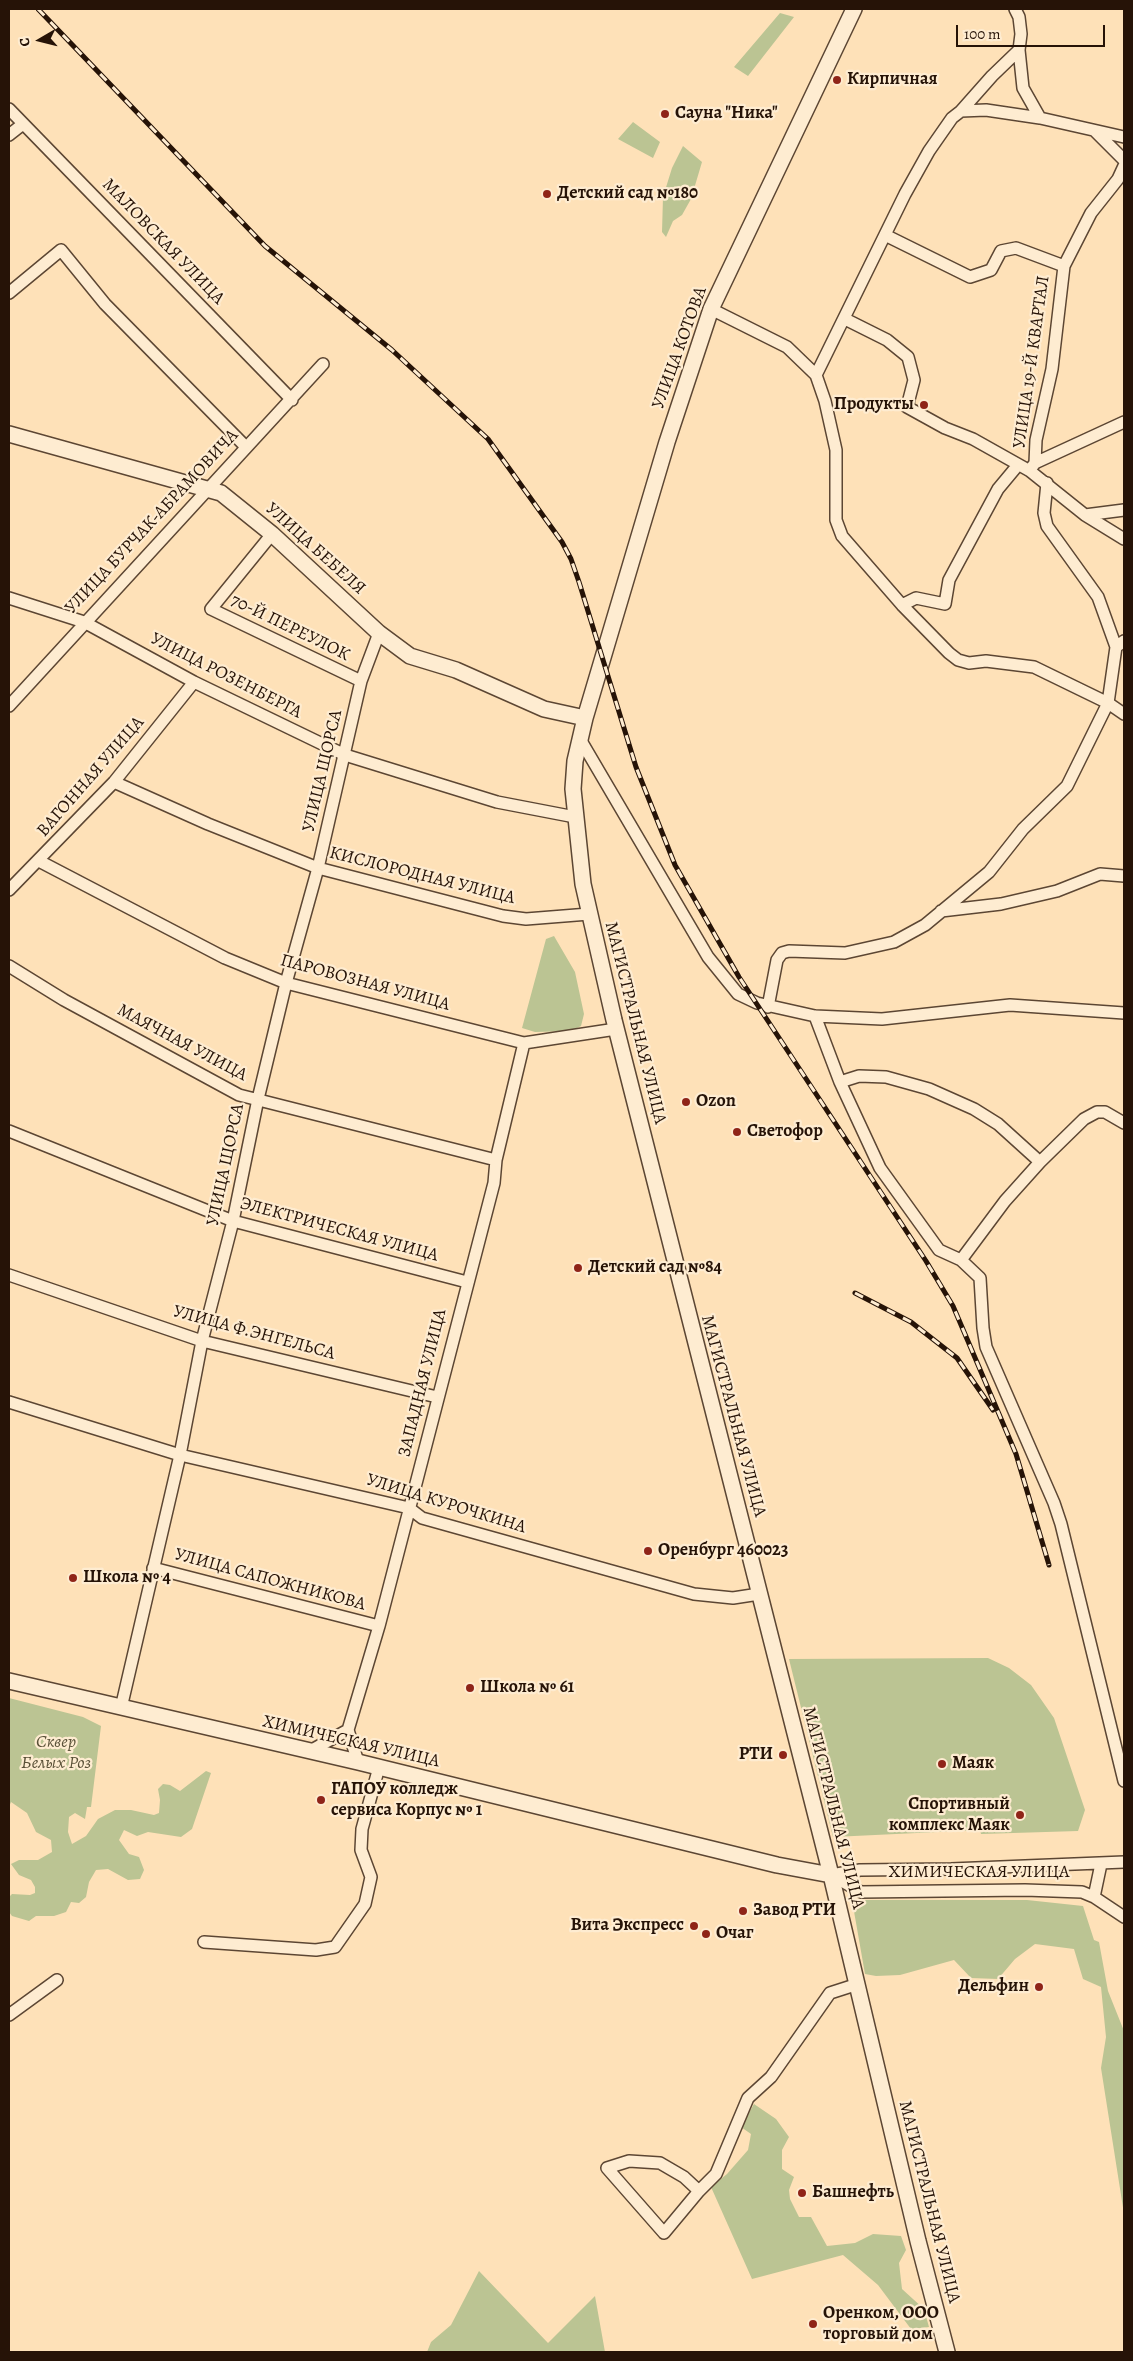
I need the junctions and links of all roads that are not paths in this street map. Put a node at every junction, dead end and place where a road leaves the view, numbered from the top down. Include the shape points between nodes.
1 (854, 9) edge
2 (1015, 9) edge
3 (1019, 50) junction
4 (977, 93) junction
5 (9, 109) edge
6 (986, 110) junction
7 (961, 111) junction
8 (1040, 118) junction
9 (23, 124) junction
10 (1095, 131) junction
11 (9, 135) edge
12 (1124, 137) edge
13 (1124, 160) edge
14 (1124, 166) edge
15 (885, 235) junction
16 (1064, 266) junction
17 (9, 293) edge
18 (711, 309) junction
19 (845, 319) junction
20 (323, 364) dead end
21 (816, 375) junction
22 (292, 400) junction
23 (1124, 422) edge
24 (9, 434) edge
25 (246, 447) junction
26 (1018, 465) junction
27 (1032, 467) junction
28 (1047, 483) junction
29 (207, 488) junction
30 (1124, 510) edge
31 (1085, 515) junction
32 (272, 534) junction
33 (1124, 539) edge
34 (9, 598) edge
35 (902, 605) junction
36 (84, 622) junction
37 (379, 633) junction
38 (1120, 644) edge
39 (361, 681) junction
40 (194, 682) junction
41 (1108, 703) junction
42 (9, 706) edge
43 (1124, 714) edge
44 (585, 718) junction
45 (580, 739) junction
46 (345, 755) junction
47 (114, 782) junction
48 (575, 817) junction
49 (39, 861) junction
50 (318, 868) junction
51 (1124, 876) edge
52 (9, 890) edge
53 (940, 911) junction
54 (589, 914) junction
55 (9, 966) edge
56 (286, 983) junction
57 (768, 1006) junction
58 (1124, 1012) edge
59 (815, 1016) junction
60 (616, 1029) junction
61 (524, 1042) junction
62 (840, 1082) junction
63 (258, 1099) junction
64 (1124, 1123) edge
65 (9, 1131) edge
66 (496, 1160) junction
67 (1040, 1162) junction
68 (233, 1221) junction
69 (962, 1260) junction
70 (9, 1275) edge
71 (467, 1282) junction
72 (202, 1341) junction
73 (437, 1396) junction
74 (9, 1402) edge
75 (180, 1455) junction
76 (409, 1508) junction
77 (153, 1568) junction
78 (759, 1594) junction
79 (378, 1626) junction
80 (9, 1681) edge
81 (121, 1708) junction
82 (348, 1730) junction
83 (310, 1751) junction
84 (358, 1762) junction
85 (379, 1767) junction
86 (1124, 1781) edge
87 (1124, 1862) edge
88 (1102, 1864) junction
89 (831, 1875) junction
90 (1094, 1897) junction
91 (1124, 1917) edge
92 (204, 1942) dead end
93 (57, 1980) dead end
94 (858, 1984) junction
95 (9, 2015) edge
96 (699, 2191) junction
97 (948, 2352) edge

1 - 18 street, УЛИЦА КОТОВА
2 - 3 street via 1021,34
3 - 4 street
3 - 8 street via 1023,88
4 - 6 street
4 - 7 street
5 - 9 street, МАЛОВСКАЯ УЛИЦА
6 - 7 street
6 - 8 street
7 - 15 street via 928,151
8 - 10 street
9 - 11 street
9 - 22 street, МАЛОВСКАЯ УЛИЦА
10 - 12 street
10 - 13 street
14 - 16 street, УЛИЦА 19-Й КВАРТАЛ via 1091,213
15 - 16 street, УЛИЦА 19-Й КВАРТАЛ via 970,277 991,270 1001,251 1016,248
15 - 19 street
16 - 27 street, УЛИЦА 19-Й КВАРТАЛ via 1052,369
17 - 25 street via 61,250 105,304
18 - 21 street via 787,347
18 - 44 street, УЛИЦА КОТОВА via 667,442
19 - 21 street
19 - 26 street, УЛИЦА 19-Й КВАРТАЛ via 887,340 908,357 914,380 907,407
20 - 22 street, УЛИЦА БУРЧАК-АБРАМОВИЧА
21 - 35 street via 836,450 836,520 842,536
22 - 25 street, УЛИЦА БУРЧАК-АБРАМОВИЧА
23 - 27 street, УЛИЦА 19-Й КВАРТАЛ
24 - 29 street, УЛИЦА БЕБЕЛЯ
25 - 29 street, УЛИЦА БУРЧАК-АБРАМОВИЧА
26 - 27 street
26 - 35 street, УЛИЦА 19-Й КВАРТАЛ via 998,489 949,580 945,604 916,598
27 - 28 street, УЛИЦА 19-Й КВАРТАЛ
28 - 31 street, УЛИЦА 19-Й КВАРТАЛ
28 - 38 street via 1044,513 1047,526 1098,597
29 - 32 street, УЛИЦА БЕБЕЛЯ via 236,503
29 - 36 street, УЛИЦА БУРЧАК-АБРАМОВИЧА
30 - 31 street
31 - 33 street, УЛИЦА 19-Й КВАРТАЛ
32 - 37 street, УЛИЦА БЕБЕЛЯ
32 - 39 street, 70-Й ПЕРЕУЛОК via 211,609
34 - 36 street, УЛИЦА РОЗЕНБЕРГА
35 - 41 street via 958,660 1034,667
36 - 40 street, УЛИЦА РОЗЕНБЕРГА
36 - 42 street, УЛИЦА БУРЧАК-АБРАМОВИЧА
37 - 39 street, УЛИЦА ЩОРСА
37 - 44 street, УЛИЦА БЕБЕЛЯ via 410,656 456,670 544,709
38 - 41 street
39 - 46 street, УЛИЦА ЩОРСА
40 - 46 street, УЛИЦА РОЗЕНБЕРГА
40 - 47 street, ВАГОННАЯ УЛИЦА
41 - 43 street
41 - 53 street via 1067,786 1023,829 989,872
44 - 45 street, МАГИСТРАЛЬНАЯ УЛИЦА
45 - 48 street, МАГИСТРАЛЬНАЯ УЛИЦА via 573,789
45 - 57 street via 708,957 738,994
46 - 48 street, УЛИЦА РОЗЕНБЕРГА via 498,802
46 - 50 street, УЛИЦА ЩОРСА
47 - 49 street, ВАГОННАЯ УЛИЦА
47 - 50 street, КИСЛОРОДНАЯ УЛИЦА
48 - 54 street, МАГИСТРАЛЬНАЯ УЛИЦА
49 - 52 street, ВАГОННАЯ УЛИЦА
49 - 56 street, ПАРОВОЗНАЯ УЛИЦА via 225,958
50 - 54 street, КИСЛОРОДНАЯ УЛИЦА via 504,916 526,919
50 - 56 street, УЛИЦА ЩОРСА
51 - 53 street via 1100,874 1057,891 1001,904
53 - 57 street via 925,925 894,942 845,953 782,953 777,960
54 - 60 street, МАГИСТРАЛЬНАЯ УЛИЦА
55 - 63 street, МАЯЧНАЯ УЛИЦА via 64,1000 239,1095
56 - 61 street, ПАРОВОЗНАЯ УЛИЦА
56 - 63 street, УЛИЦА ЩОРСА
57 - 59 street
58 - 59 street via 1010,1005 882,1019
59 - 62 street
60 - 61 street, ПАРОВОЗНАЯ УЛИЦА
60 - 78 street, МАГИСТРАЛЬНАЯ УЛИЦА
61 - 66 street, ЗАПАДНАЯ УЛИЦА
62 - 67 street via 859,1076 886,1077 929,1089 974,1109 998,1124
62 - 69 street via 880,1168 939,1250
63 - 66 street, МАЯЧНАЯ УЛИЦА
63 - 68 street, УЛИЦА ЩОРСА
64 - 67 street via 1105,1112 1097,1112 1084,1119
65 - 68 street, ЭЛЕКТРИЧЕСКАЯ УЛИЦА
66 - 71 street, ЗАПАДНАЯ УЛИЦА via 494,1183
67 - 69 street via 1005,1201
68 - 71 street, ЭЛЕКТРИЧЕСКАЯ УЛИЦА
68 - 72 street, УЛИЦА ЩОРСА
69 - 86 street via 980,1278 986,1347 1061,1524
70 - 72 street, УЛИЦА Ф.ЭНГЕЛЬСА
71 - 73 street, ЗАПАДНАЯ УЛИЦА
72 - 73 street, УЛИЦА Ф.ЭНГЕЛЬСА
72 - 75 street, УЛИЦА ЩОРСА
73 - 76 street, ЗАПАДНАЯ УЛИЦА
74 - 75 street, УЛИЦА КУРОЧКИНА
75 - 76 street, УЛИЦА КУРОЧКИНА
75 - 77 street, УЛИЦА ЩОРСА
76 - 78 street, УЛИЦА КУРОЧКИНА via 422,1518 694,1594 733,1598
76 - 79 street, ЗАПАДНАЯ УЛИЦА
77 - 79 street, УЛИЦА САПОЖНИКОВА
77 - 81 street, УЛИЦА ЩОРСА
78 - 89 street, МАГИСТРАЛЬНАЯ УЛИЦА
79 - 82 street, ЗАПАДНАЯ УЛИЦА
80 - 81 street, ХИМИЧЕСКАЯ УЛИЦА
81 - 83 street, ХИМИЧЕСКАЯ УЛИЦА
82 - 83 street
82 - 84 street
83 - 84 street, ХИМИЧЕСКАЯ УЛИЦА
84 - 85 street, ХИМИЧЕСКАЯ УЛИЦА
85 - 89 street, ХИМИЧЕСКАЯ УЛИЦА via 777,1865
85 - 92 street via 362,1828 361,1850 371,1877 365,1904 335,1947 316,1950
87 - 88 street, ХИМИЧЕСКАЯ УЛИЦА
88 - 89 street, ХИМИЧЕСКАЯ УЛИЦА via 860,1870
88 - 90 street
89 - 90 street, ХИМИЧЕСКАЯ УЛИЦА via 861,1892 1025,1890 1082,1892
89 - 94 street, МАГИСТРАЛЬНАЯ УЛИЦА
90 - 91 street, ХИМИЧЕСКАЯ УЛИЦА
93 - 95 street
94 - 96 street via 830,1993 771,2077 748,2098 716,2174
94 - 97 street, МАГИСТРАЛЬНАЯ УЛИЦА via 918,2241
96 - 96 street via 664,2233 608,2168 630,2161 660,2163

